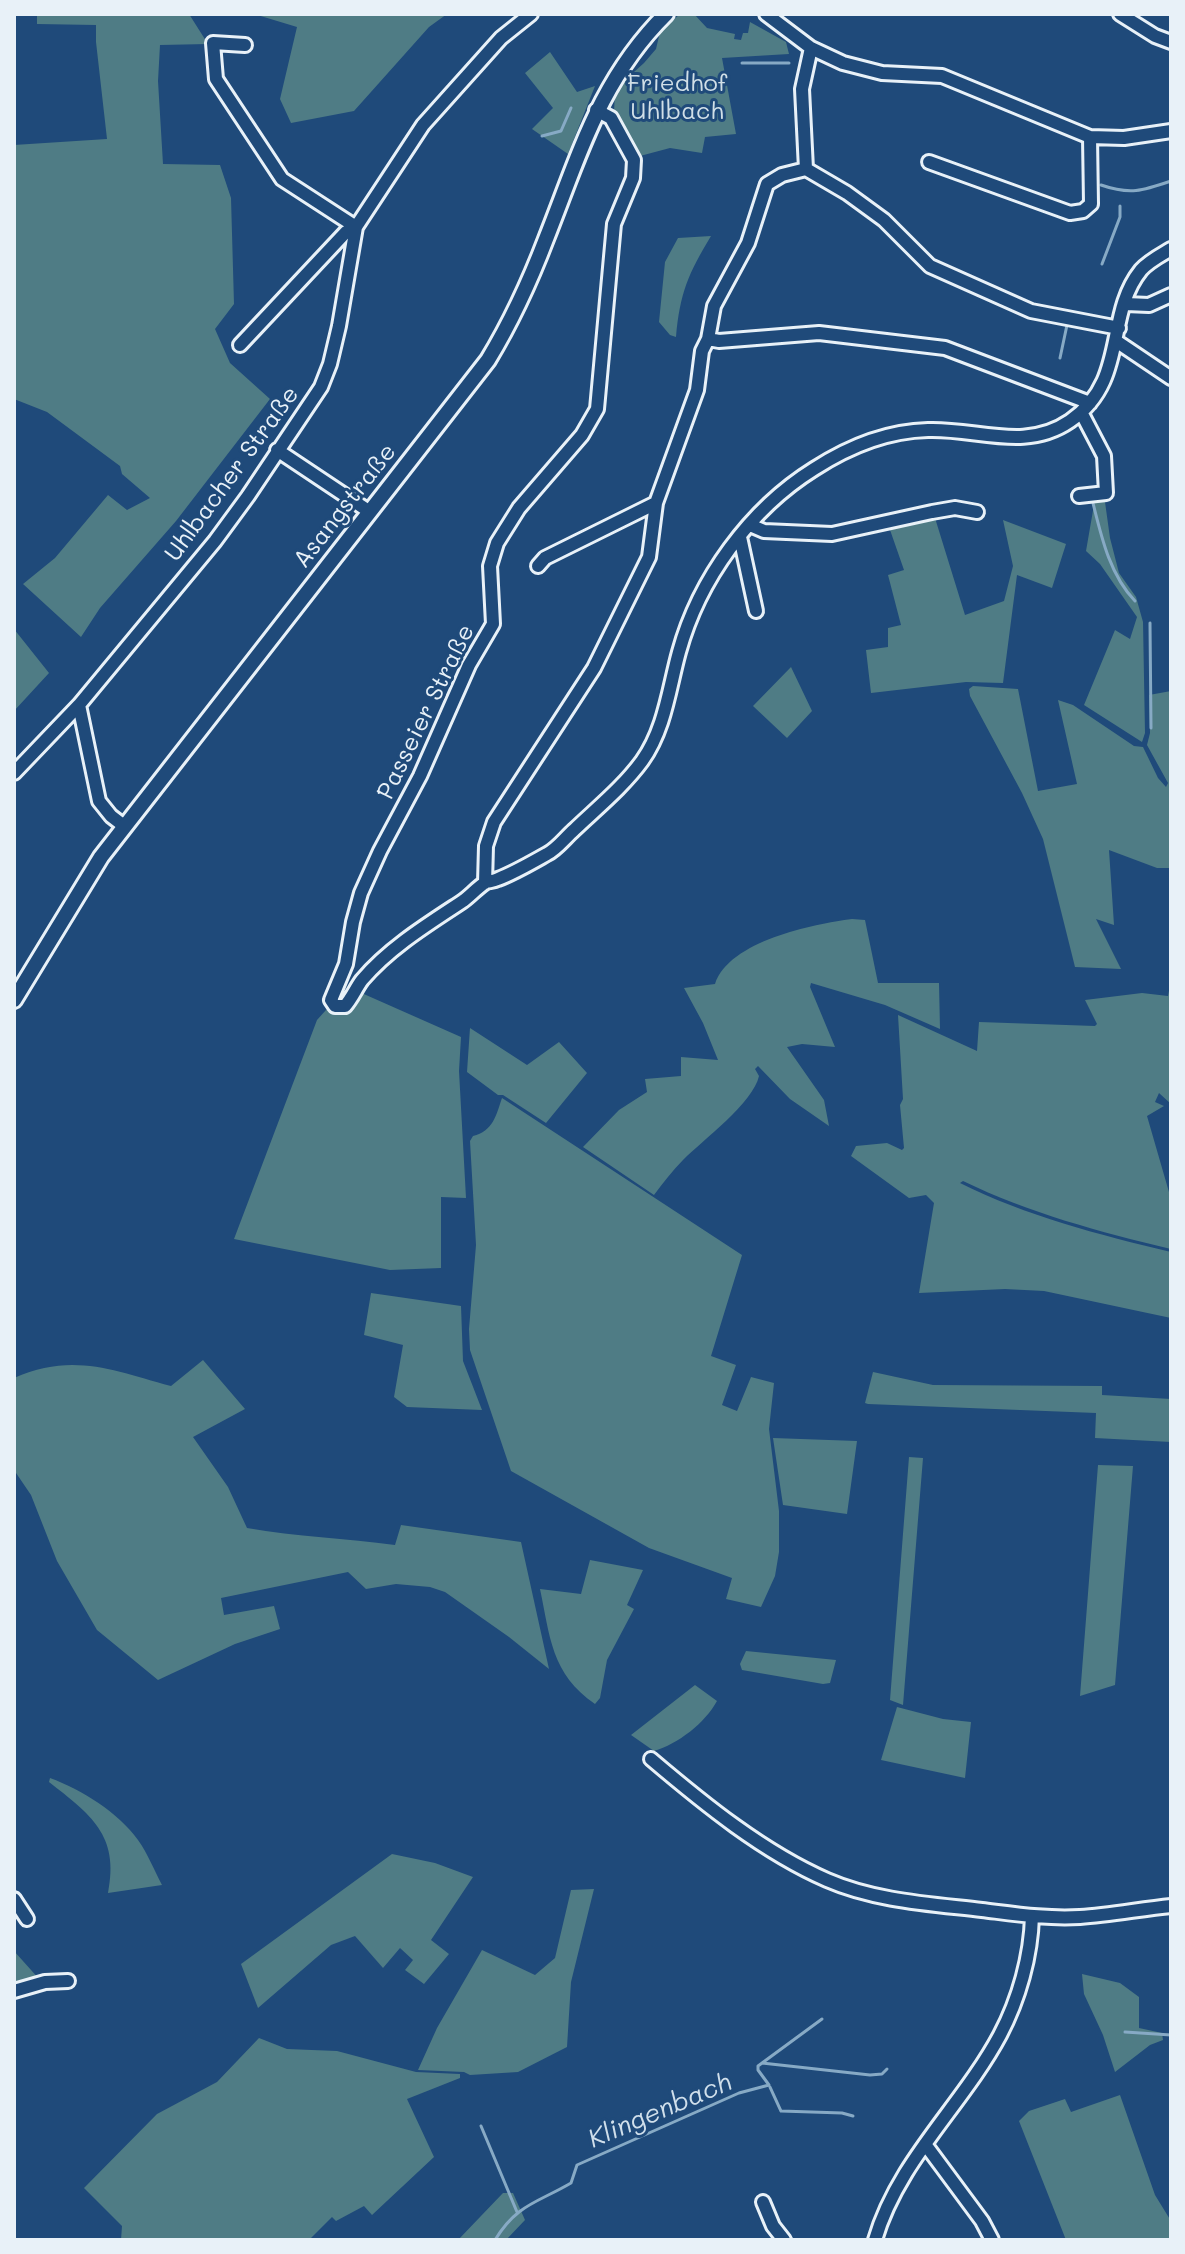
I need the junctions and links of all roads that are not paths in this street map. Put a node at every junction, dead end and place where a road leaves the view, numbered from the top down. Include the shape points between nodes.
1 (531, 14) edge
2 (666, 14) edge
3 (766, 14) edge
4 (1120, 14) edge
5 (1171, 42) edge
6 (245, 45) dead end
7 (811, 48) junction
8 (596, 110) junction
9 (1171, 131) edge
10 (1090, 137) junction
11 (929, 162) dead end
12 (806, 169) junction
13 (356, 227) junction
14 (1171, 249) edge
15 (1171, 295) edge
16 (1126, 304) junction
17 (1119, 328) junction
18 (708, 339) junction
19 (1116, 341) junction
20 (240, 345) dead end
21 (1171, 378) edge
22 (1086, 408) junction
23 (277, 450) junction
24 (1079, 496) dead end
25 (656, 503) junction
26 (370, 512) junction
27 (977, 512) dead end
28 (750, 525) junction
29 (740, 537) junction
30 (538, 566) dead end
31 (756, 611) dead end
32 (79, 705) junction
33 (14, 773) edge
34 (124, 826) junction
35 (485, 883) junction
36 (14, 1000) edge
37 (651, 1759) dead end
38 (14, 1899) edge
39 (1171, 1906) edge
40 (1032, 1916) junction
41 (27, 1919) dead end
42 (68, 1981) dead end
43 (14, 1991) edge
44 (925, 2144) junction
45 (763, 2202) dead end
46 (784, 2240) edge
47 (875, 2240) edge
48 (992, 2240) edge

1 - 13 street, Uhlbacher Straße via 501,38 423,125
2 - 8 street, Asangstraße via 625,62
3 - 7 street
4 - 5 street
6 - 13 street via 213,43 216,79 282,179
7 - 10 street via 863,69 942,76
7 - 12 street via 802,89
8 - 26 street, Asangstraße via 505,332
8 - 35 street, Passeier Straße via 611,118 634,160 633,178 614,224 597,409 497,543 490,566 493,624 361,893 332,1005 345,1006 385,959
9 - 10 street
10 - 11 street via 1091,204 1077,213
12 - 17 street via 884,220 930,266 1031,311
12 - 18 street via 767,184 748,243 714,306
13 - 20 street
13 - 23 street, Uhlbacher Straße via 330,364 321,387
14 - 16 street via 1141,271
15 - 16 street via 1149,305
16 - 17 street
17 - 19 street
18 - 22 street via 819,333 945,348
18 - 25 street via 697,390
19 - 21 street
19 - 22 street via 1105,378
22 - 24 street via 1104,456 1106,493
22 - 28 street, Passeier Straße via 1047,433 1023,439 932,430 876,439 796,480
23 - 26 street
23 - 32 street, Uhlbacher Straße via 215,541
25 - 30 street
25 - 35 street via 649,557 594,668 494,822 486,846
26 - 34 street, Asangstraße
27 - 28 street via 955,508 832,534 764,531
28 - 29 street, Passeier Straße
29 - 31 street
29 - 35 street, Passeier Straße via 694,609 662,722 648,752 549,853
32 - 33 street, Uhlbacher Straße
32 - 34 street via 99,801
34 - 36 street, Asangstraße
37 - 40 street via 751,1835 831,1882 898,1900
38 - 41 street
39 - 40 street via 1078,1917
40 - 44 street via 1030,1953 1001,2032
42 - 43 street
44 - 47 street via 894,2192
44 - 48 street
45 - 46 street

